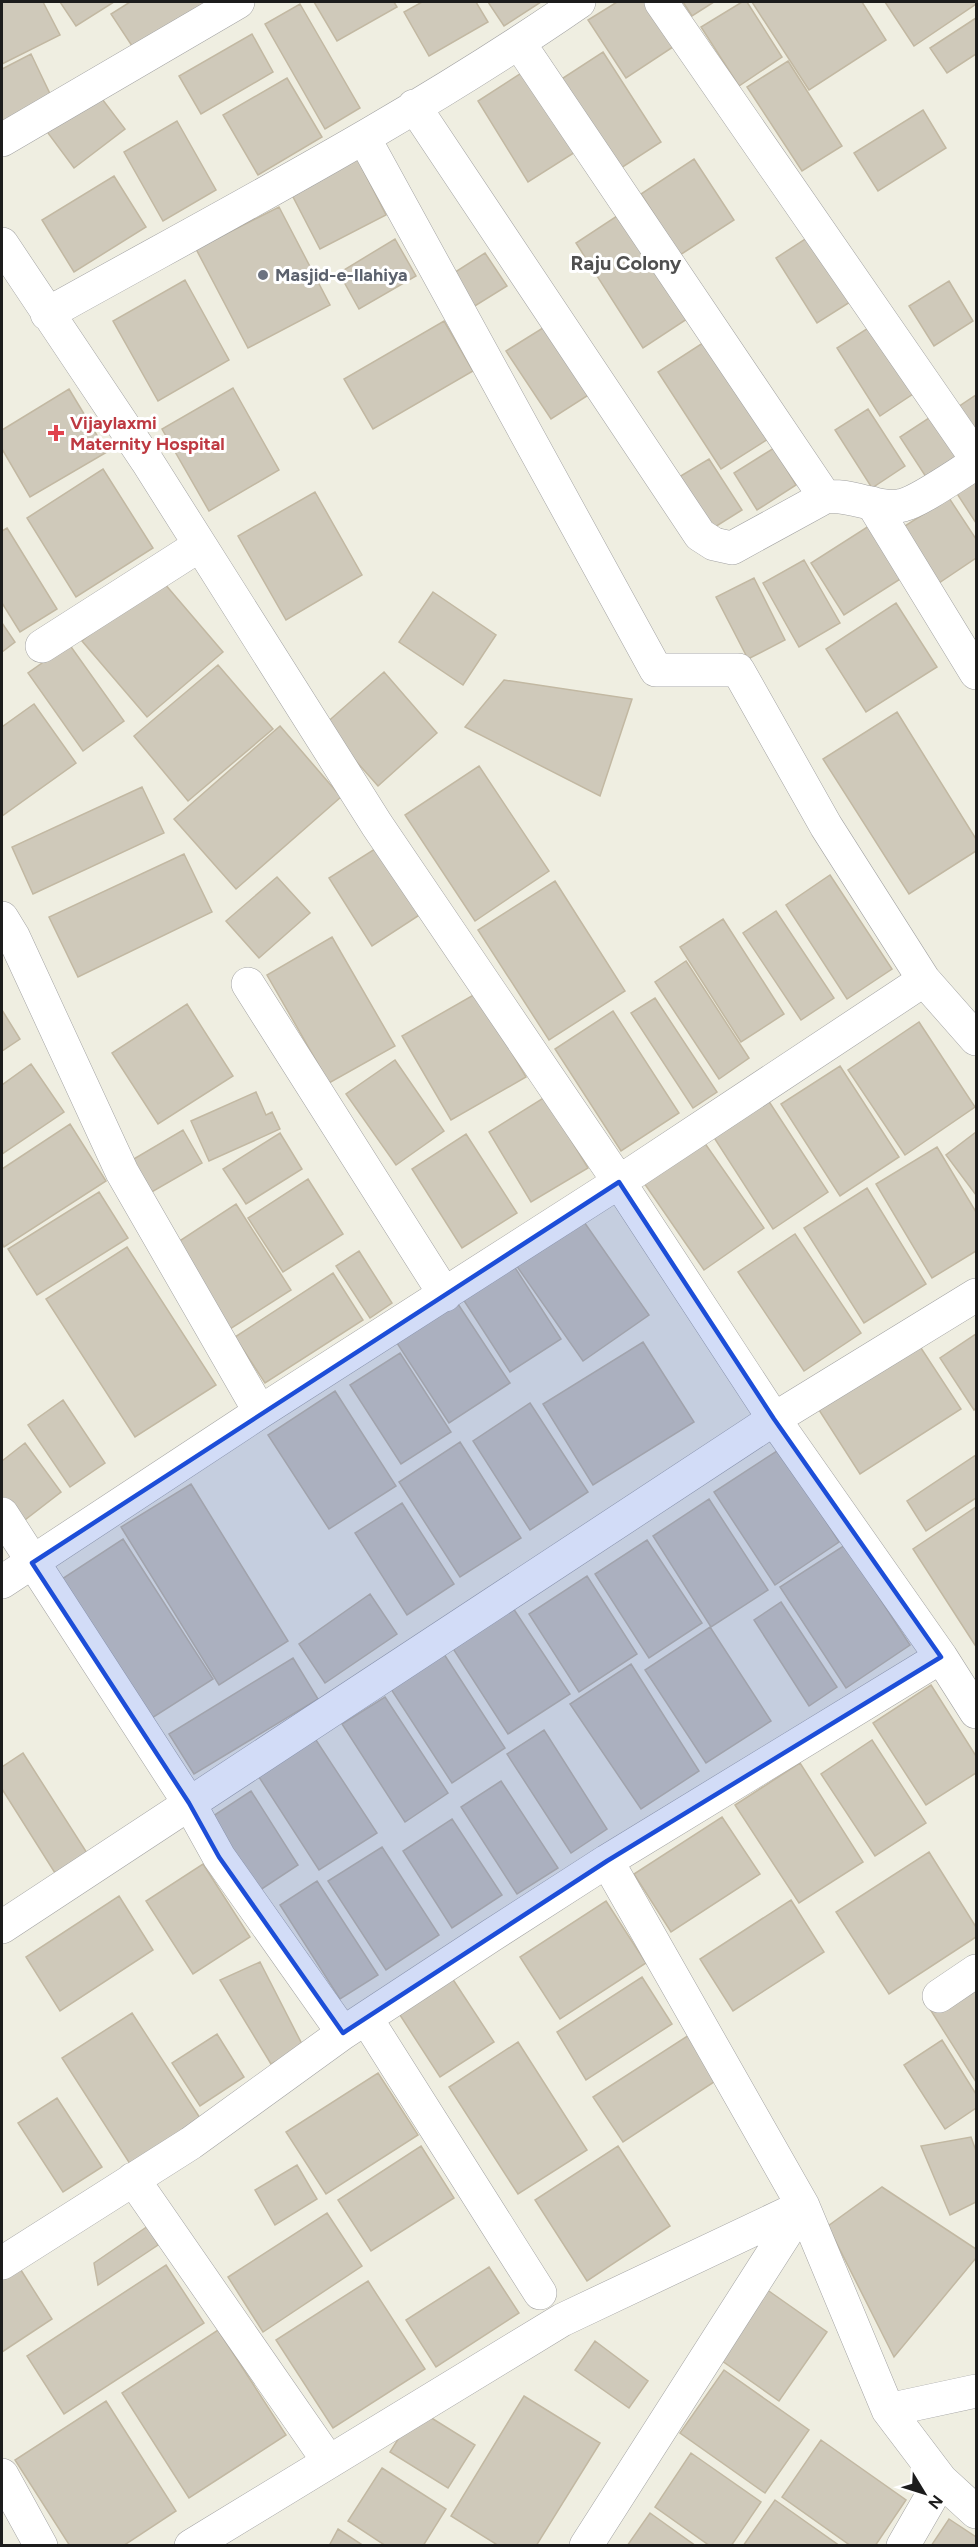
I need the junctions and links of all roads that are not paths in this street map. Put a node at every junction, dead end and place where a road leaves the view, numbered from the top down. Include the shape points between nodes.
1 (238, 2) edge
2 (579, 2) edge
3 (661, 2) edge
4 (519, 43) junction
5 (414, 106) junction
6 (364, 138) junction
7 (2, 140) edge
8 (2, 244) edge
9 (47, 314) junction
10 (976, 458) edge
11 (976, 463) edge
12 (825, 497) junction
13 (872, 503) junction
14 (200, 544) junction
15 (42, 646) dead end
16 (976, 673) edge
17 (5, 932) edge
18 (924, 980) junction
19 (248, 984) dead end
20 (976, 1039) edge
21 (619, 1182) junction
22 (445, 1295) junction
23 (976, 1295) edge
24 (260, 1412) junction
25 (774, 1419) junction
26 (2, 1514) edge
27 (32, 1563) junction
28 (2, 1582) edge
29 (941, 1657) junction
30 (976, 1713) edge
31 (189, 1803) junction
32 (607, 1861) junction
33 (2, 1927) edge
34 (976, 1971) edge
35 (939, 1996) dead end
36 (355, 2025) junction
37 (133, 2179) junction
38 (803, 2206) junction
39 (2, 2263) edge
40 (540, 2293) dead end
41 (976, 2391) edge
42 (888, 2410) junction
43 (329, 2462) junction
44 (2, 2475) edge
45 (941, 2480) junction
46 (976, 2512) edge
47 (41, 2546) edge
48 (191, 2546) edge
49 (586, 2546) edge
50 (903, 2546) edge

1 - 7 street
2 - 4 street
3 - 10 street
4 - 5 street
4 - 12 street
5 - 6 street
5 - 12 street via 700,535 714,544 732,548
6 - 9 street
6 - 18 street via 656,670 738,670 826,826
8 - 9 street
9 - 14 street
11 - 13 street via 903,506
12 - 13 street via 840,495
13 - 16 street
14 - 15 street
14 - 21 street via 377,825
17 - 24 street via 122,1172
18 - 20 street
18 - 21 street
19 - 22 street
21 - 22 street
21 - 25 street
22 - 24 street
23 - 25 street
24 - 27 street
25 - 29 street
25 - 31 street
26 - 27 street
27 - 28 street
27 - 31 street
29 - 30 street
29 - 32 street
31 - 33 street
31 - 36 street via 219,1857
32 - 36 street
32 - 38 street
34 - 35 street
36 - 37 street via 191,2143
36 - 40 street
37 - 39 street
37 - 43 street
38 - 42 street
38 - 43 street via 562,2320
38 - 49 street
41 - 42 street
42 - 45 street
43 - 48 street
44 - 47 street
45 - 46 street
45 - 50 street

